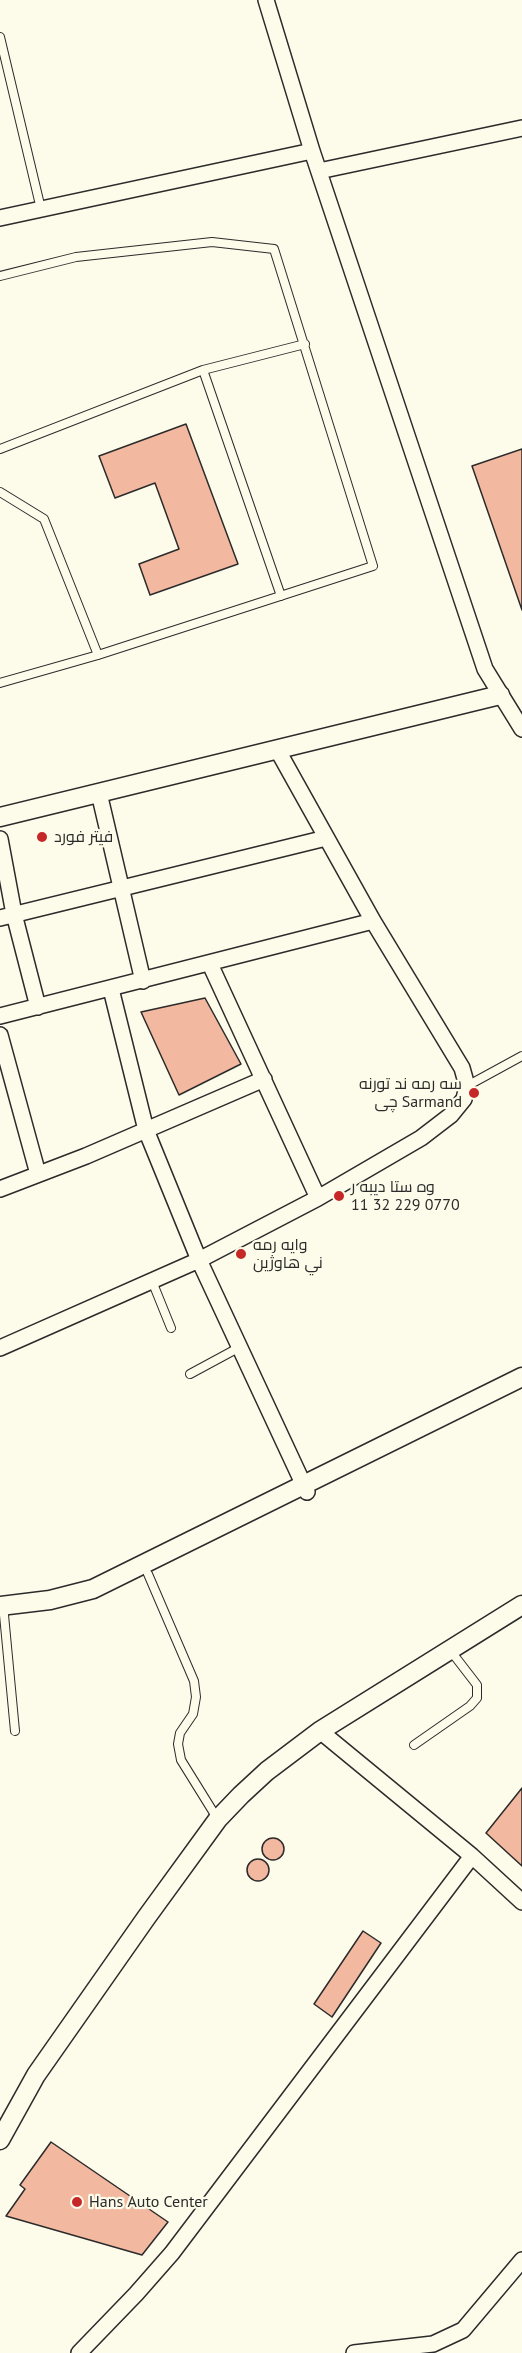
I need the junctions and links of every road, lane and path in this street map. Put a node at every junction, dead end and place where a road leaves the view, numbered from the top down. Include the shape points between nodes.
1 (266, 0) edge
2 (0, 37) edge
3 (522, 128) edge
4 (312, 151) junction
5 (319, 171) junction
6 (40, 209) junction
7 (0, 218) edge
8 (0, 276) edge
9 (305, 344) junction
10 (203, 369) junction
11 (0, 449) edge
12 (0, 492) edge
13 (281, 596) junction
14 (98, 655) junction
15 (0, 683) edge
16 (500, 694) junction
17 (522, 729) edge
18 (277, 749) junction
19 (99, 793) junction
20 (0, 817) edge
21 (326, 838) junction
22 (0, 839) edge
23 (120, 889) junction
24 (7, 916) edge
25 (373, 921) junction
26 (210, 964) junction
27 (143, 981) junction
28 (111, 988) junction
29 (38, 1007) junction
30 (0, 1016) edge
31 (0, 1035) edge
32 (522, 1056) edge
33 (264, 1079) junction
34 (467, 1086) junction
35 (146, 1130) junction
36 (38, 1174) junction
37 (0, 1189) edge
38 (318, 1198) junction
39 (199, 1260) junction
40 (152, 1281) junction
41 (171, 1328) dead end
42 (240, 1347) junction
43 (0, 1348) edge
44 (190, 1374) dead end
45 (522, 1377) edge
46 (522, 1390) edge
47 (305, 1488) junction
48 (153, 1567) junction
49 (522, 1605) edge
50 (1, 1612) edge
51 (450, 1650) junction
52 (15, 1731) dead end
53 (320, 1731) junction
54 (414, 1745) dead end
55 (218, 1819) junction
56 (472, 1856) junction
57 (522, 1902) edge
58 (0, 2140) edge
59 (522, 2260) edge
60 (79, 2353) edge
61 (354, 2353) edge

1 - 4 street
2 - 6 lane
3 - 5 street
4 - 5 street
4 - 6 street
5 - 16 street via 481,657
6 - 7 street
8 - 9 lane via 76,257 212,242 274,249
9 - 10 lane
9 - 13 lane via 373,566
10 - 11 lane
10 - 13 lane
12 - 14 lane via 44,519
13 - 14 lane
14 - 15 lane
16 - 17 street
16 - 18 street
18 - 19 street
18 - 21 street
19 - 20 street
19 - 23 street
21 - 23 street
21 - 25 street
22 - 24 street
23 - 24 street
23 - 27 street
24 - 29 street
25 - 26 street
25 - 34 street via 462,1068
26 - 27 street
26 - 33 street
27 - 28 street
28 - 29 street
28 - 35 street
29 - 30 street
31 - 36 street
32 - 34 lane
33 - 35 street
33 - 38 street
34 - 38 street via 458,1109 436,1127
35 - 36 street
35 - 39 street
36 - 37 street
38 - 39 street
39 - 40 street
39 - 42 street
40 - 41 lane
40 - 43 street
42 - 44 lane
42 - 47 street
45 - 47 street
46 - 47 street
47 - 48 street
48 - 50 street via 72,1596
48 - 55 lane via 194,1681 193,1714 180,1733 178,1744 181,1760
49 - 51 street
50 - 52 lane
51 - 53 street
51 - 54 lane via 477,1685 477,1698
53 - 55 street via 267,1771
53 - 56 street
55 - 58 street via 36,2075
56 - 57 street
56 - 60 street via 171,2253
59 - 61 street via 463,2330 433,2344

